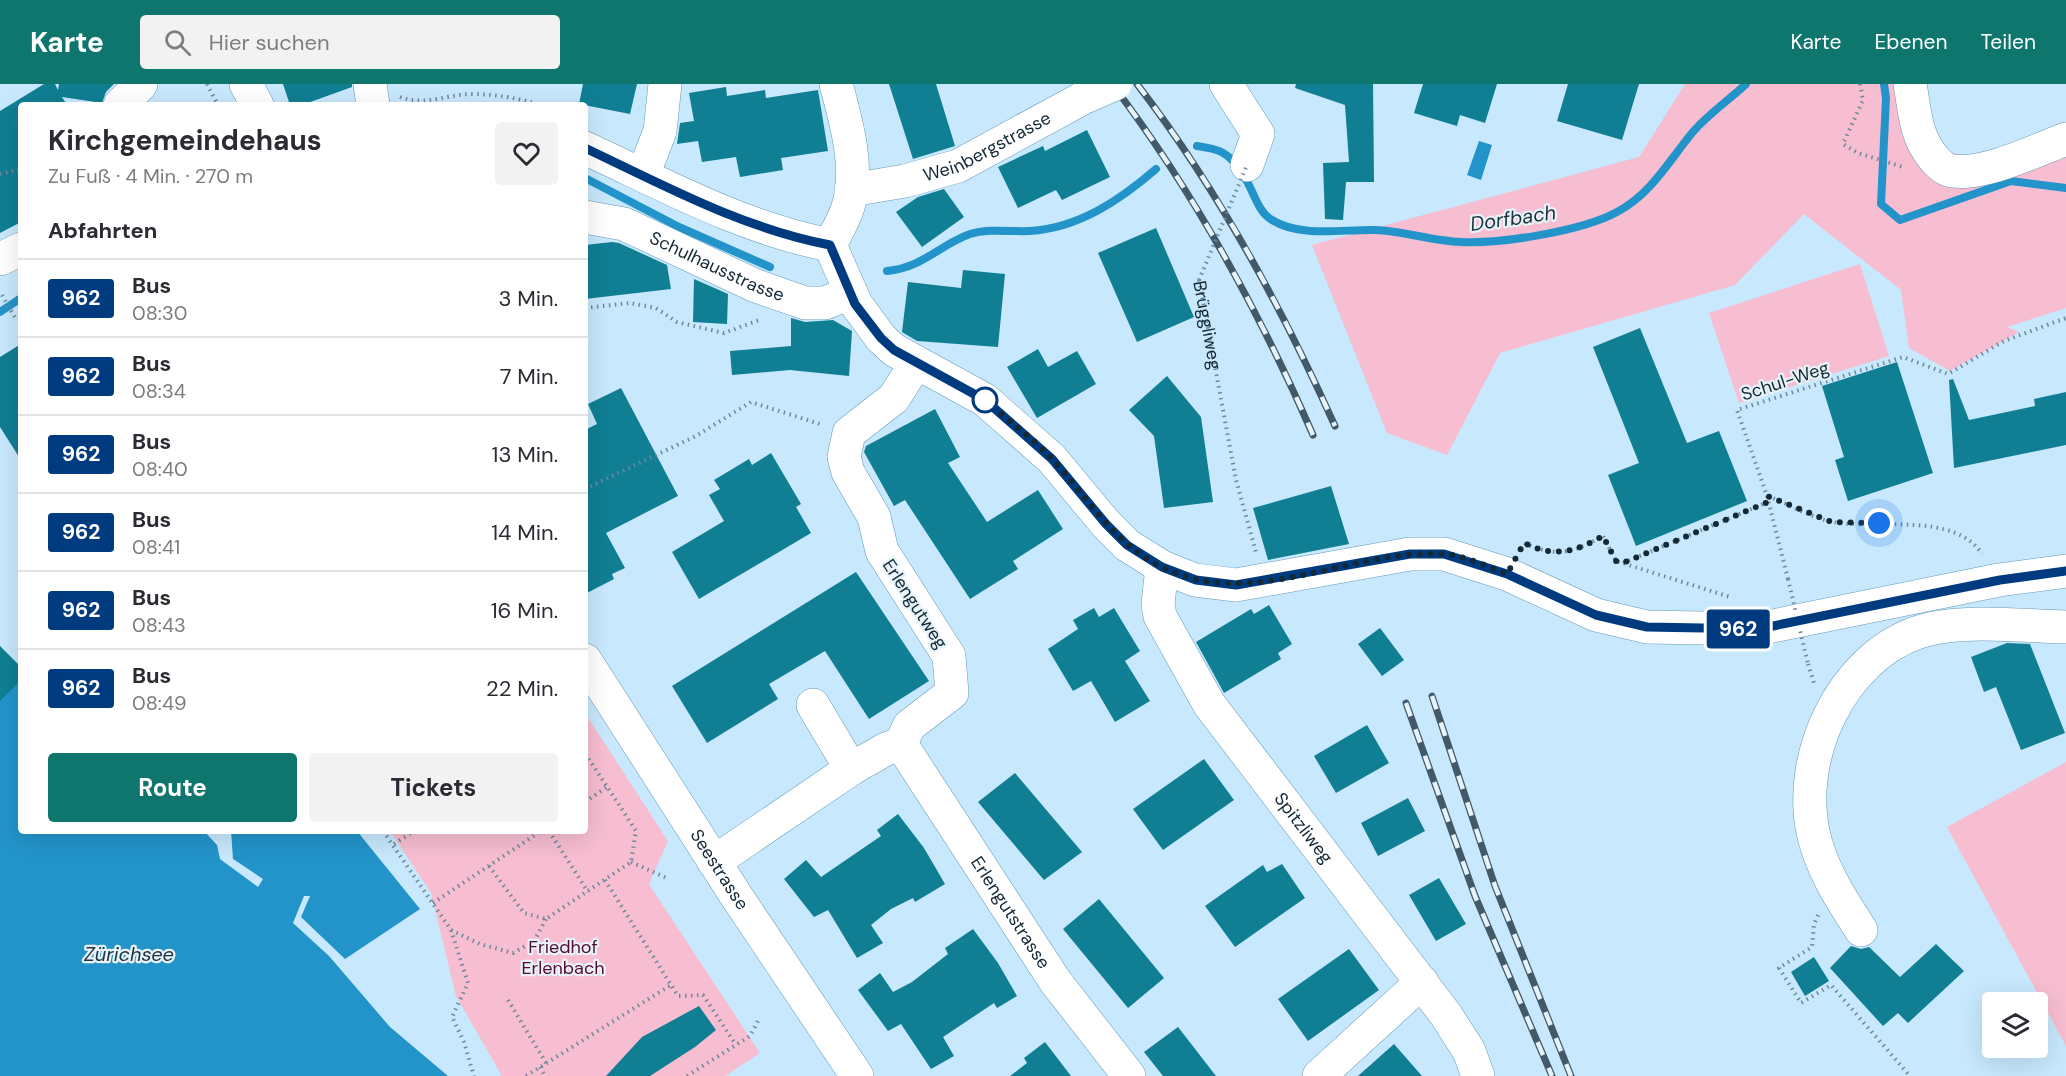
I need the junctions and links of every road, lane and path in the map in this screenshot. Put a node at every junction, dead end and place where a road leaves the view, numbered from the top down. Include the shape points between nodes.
1 (141, 84) edge
2 (207, 84) edge
3 (246, 84) edge
4 (665, 84) edge
5 (836, 84) edge
6 (1115, 84) edge
7 (1226, 84) edge
8 (1860, 84) edge
9 (1910, 84) edge
10 (380, 95) edge
11 (123, 102) edge
12 (216, 102) edge
13 (255, 102) edge
14 (528, 102) edge
15 (2066, 139) edge
16 (588, 149) edge
17 (1247, 165) joint
18 (1906, 168) dead end
19 (18, 171) edge
20 (0, 174) edge
21 (643, 175) junction
22 (851, 190) junction
23 (588, 218) edge
24 (830, 245) junction
25 (18, 250) edge
26 (0, 259) edge
27 (850, 293) junction
28 (2, 295) dead end
29 (805, 303) junction
30 (588, 308) edge
31 (2066, 318) edge
32 (17, 321) dead end
33 (916, 363) junction
34 (849, 433) junction
35 (588, 488) edge
36 (1767, 496) junction
37 (1768, 502) junction
38 (1623, 563) junction
39 (1162, 567) junction
40 (2066, 571) edge
41 (1507, 574) junction
42 (2000, 580) junction
43 (1264, 582) junction
44 (2066, 627) edge
45 (1753, 629) junction
46 (1808, 664) dead end
47 (588, 665) edge
48 (813, 705) dead end
49 (901, 744) junction
50 (588, 758) edge
51 (851, 769) junction
52 (607, 787) junction
53 (588, 800) edge
54 (386, 834) edge
55 (409, 834) edge
56 (537, 834) edge
57 (551, 834) edge
58 (394, 844) junction
59 (631, 862) junction
60 (714, 862) junction
61 (489, 866) junction
62 (669, 879) dead end
63 (605, 880) junction
64 (1834, 889) junction
65 (588, 892) junction
66 (433, 903) junction
67 (546, 919) junction
68 (451, 930) junction
69 (1861, 930) dead end
70 (1422, 982) junction
71 (671, 985) junction
72 (508, 1000) dead end
73 (759, 1020) dead end
74 (736, 1046) junction
75 (546, 1063) junction
76 (540, 1067) junction
77 (474, 1076) edge
78 (526, 1076) edge
79 (545, 1076) edge
80 (687, 1076) edge
81 (857, 1076) edge
82 (1129, 1076) edge
83 (1319, 1076) edge
84 (1478, 1076) edge
85 (1910, 1076) edge

1 - 11 street
2 - 12 path
3 - 13 street
4 - 21 street via 660,131
5 - 22 street via 849,141
6 - 22 street, Weinbergstrasse, bridge via 958,166 905,182
7 - 17 street via 1258,134
8 - 18 path via 1863,100 1843,144 1858,153
9 - 15 street via 1920,135 1938,163 1950,171 2000,163
10 - 14 path via 411,101 468,94 499,95
16 - 21 street
17 - 43 path, Brüggliweg, bridge via 1199,280 1236,480
19 - 20 path
21 - 24 street via 744,221
22 - 24 street via 848,207
23 - 29 street, Schulhausstrasse via 624,224 756,286
24 - 27 street
25 - 26 street
27 - 29 street, Schulhausstrasse via 825,303
27 - 33 street via 881,338
28 - 32 path
29 - 30 path via 724,333 677,322 656,308 630,303
31 - 36 path, Schul-Weg via 2004,341 1948,374 1903,357 1737,410
33 - 34 street via 894,398
33 - 39 street via 985,400 1052,459 1127,545
34 - 35 path via 751,402 696,436
34 - 49 street, Erlengutweg via 844,446 846,465 874,517 882,551 949,656 952,693 909,726
36 - 37 path
36 - 42 path via 1832,522 1926,525 1974,541
37 - 38 path
37 - 46 path, bridge
38 - 41 path via 1616,561 1603,536 1575,551 1541,551 1524,543
38 - 45 path via 1749,603
39 - 43 street via 1215,585
39 - 70 street, Spitzliweg via 1160,616 1209,704
40 - 42 street
41 - 43 street via 1444,554 1410,554
41 - 45 street via 1596,615 1647,627
42 - 45 street
44 - 64 street via 1953,625 1916,633 1862,669 1825,725 1811,786 1813,832
47 - 60 street, Seestrasse
48 - 51 street
49 - 51 street
49 - 82 street, Erlengutstrasse via 1055,981
50 - 52 path
51 - 60 street
52 - 53 path
52 - 59 path via 636,831
54 - 58 path
55 - 58 path
56 - 61 path
57 - 65 path
58 - 66 path
59 - 62 path
59 - 63 path
60 - 81 street, Seestrasse
61 - 66 path
61 - 67 path via 524,913
63 - 65 path
63 - 71 path
64 - 69 street
64 - 85 path via 1814,924 1812,947 1779,968 1801,1003 1831,985
65 - 67 path
66 - 68 path
67 - 68 path via 534,941 513,953 480,944
68 - 77 path via 468,983 452,1017
70 - 83 street
70 - 84 street, Spitzliweg via 1469,1051
71 - 74 path via 678,996 703,995
71 - 75 path
72 - 75 path
73 - 74 path via 750,1036
74 - 80 path
75 - 76 path
76 - 78 path
76 - 79 path

